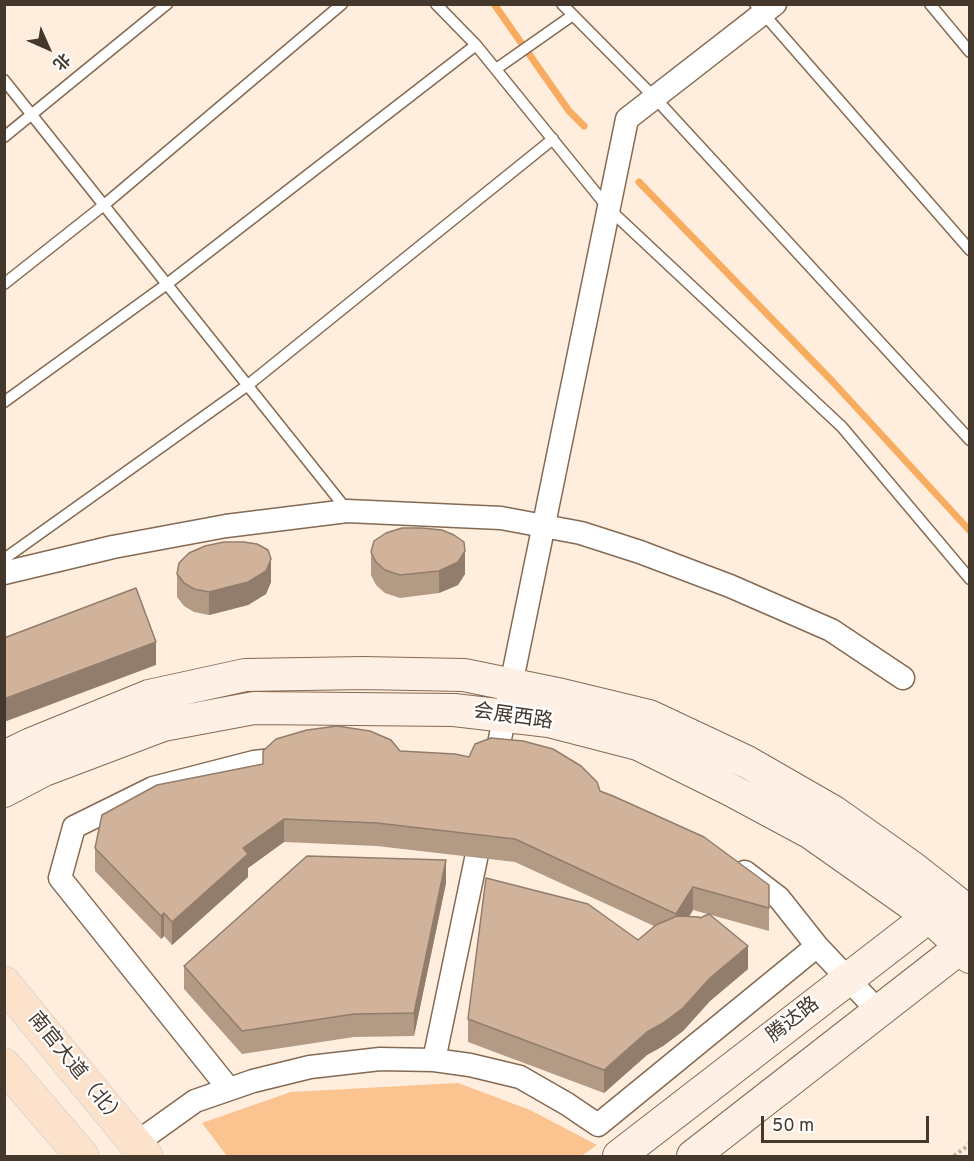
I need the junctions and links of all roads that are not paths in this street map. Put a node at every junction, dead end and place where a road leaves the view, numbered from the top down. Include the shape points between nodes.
1 (167, 4) edge
2 (342, 4) edge
3 (436, 4) edge
4 (562, 4) edge
5 (930, 4) edge
6 (764, 8) edge
7 (573, 15) junction
8 (476, 45) junction
9 (969, 52) edge
10 (496, 69) junction
11 (4, 81) edge
12 (655, 98) junction
13 (32, 115) junction
14 (4, 137) edge
15 (553, 139) junction
16 (104, 206) junction
17 (609, 209) junction
18 (969, 250) edge
19 (4, 284) edge
20 (167, 284) junction
21 (248, 386) junction
22 (4, 402) edge
23 (969, 440) edge
24 (347, 510) junction
25 (544, 526) junction
26 (4, 559) edge
27 (4, 573) edge
28 (969, 579) edge
29 (903, 678) dead end
30 (511, 684) junction
31 (505, 716) junction
32 (312, 756) edge
33 (4, 757) edge
34 (490, 787) edge
35 (4, 791) edge
36 (486, 810) edge
37 (727, 857) edge
38 (955, 903) edge
39 (817, 946) junction
40 (966, 948) edge
41 (848, 979) junction
42 (4, 983) edge
43 (878, 1011) junction
44 (434, 1060) junction
45 (4, 1065) edge
46 (229, 1089) junction
47 (140, 1150) edge
48 (82, 1156) edge
49 (619, 1156) edge
50 (693, 1156) edge

1 - 13 lane
2 - 16 lane
3 - 8 lane
4 - 7 lane
5 - 9 lane
6 - 12 street
6 - 18 lane
7 - 10 lane
7 - 12 lane
8 - 10 lane
8 - 20 lane
10 - 15 lane
11 - 13 lane
12 - 17 street via 627,119
12 - 23 lane
13 - 14 lane
13 - 16 lane
15 - 17 lane
15 - 21 lane
16 - 19 lane
16 - 20 lane
17 - 25 street
17 - 28 lane via 842,428
20 - 21 lane
20 - 22 lane
21 - 24 lane
21 - 26 lane
24 - 25 street via 501,518
24 - 27 street via 226,526
25 - 29 street via 630,548 730,586 831,630
25 - 30 street
30 - 31 street
30 - 33 main road, 会展西路 via 464,675 245,675 149,696
30 - 38 main road, 会展西路 via 650,716 747,762 834,812
31 - 34 street
31 - 35 main road, 会展西路 via 454,710 254,708 163,725 44,770
31 - 38 main road, 会展西路 via 549,721 638,744
32 - 46 street via 254,762 153,788 74,827 60,878
36 - 44 street
37 - 39 street via 779,898
38 - 40 main road, 会展西路
38 - 41 main road, 腾达路
39 - 41 street
39 - 44 street via 598,1125 519,1077
40 - 43 main road
41 - 43 street
41 - 49 main road, 腾达路
42 - 47 main road, 南官大道（北）
43 - 50 main road
44 - 46 street via 380,1059 310,1067
45 - 48 main road
46 - 47 street via 195,1101

